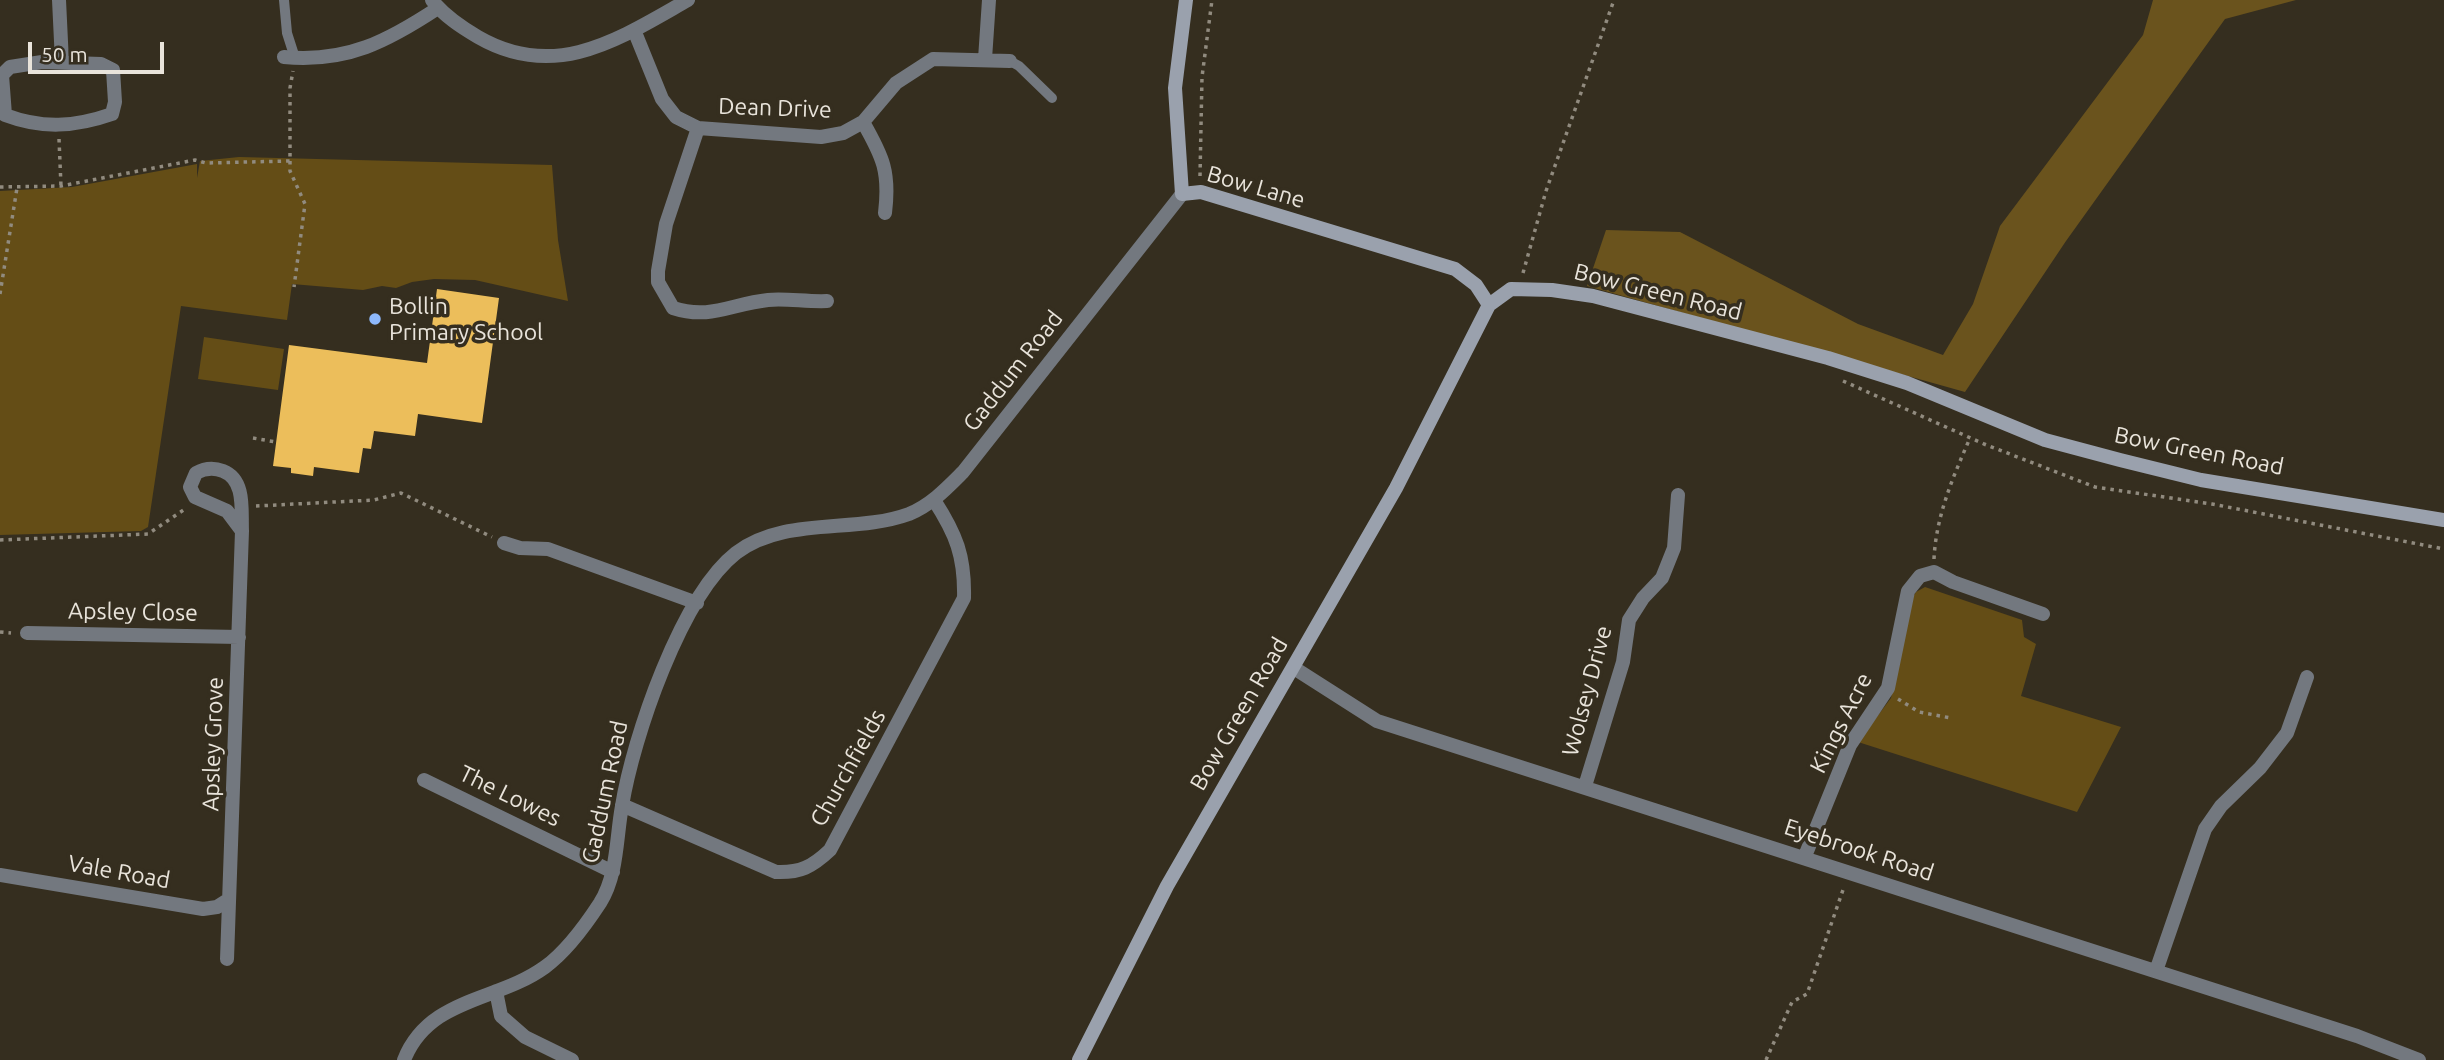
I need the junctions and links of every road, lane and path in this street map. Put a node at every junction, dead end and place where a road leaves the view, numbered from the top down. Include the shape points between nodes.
1 (59, 0) edge
2 (284, 0) edge
3 (688, 0) edge
4 (989, 0) edge
5 (1186, 0) edge
6 (1212, 0) edge
7 (1614, 0) edge
8 (435, 4) edge
9 (634, 30) junction
10 (290, 58) junction
11 (985, 60) junction
12 (1010, 61) joint
13 (62, 62) junction
14 (1052, 98) dead end
15 (863, 122) junction
16 (59, 125) junction
17 (698, 128) junction
18 (290, 161) junction
19 (61, 186) junction
20 (0, 187) edge
21 (16, 188) junction
22 (1201, 192) junction
23 (1182, 194) junction
24 (884, 213) dead end
25 (293, 287) dead end
26 (1519, 289) junction
27 (0, 294) edge
28 (827, 301) dead end
29 (1489, 305) junction
30 (253, 438) dead end
31 (1970, 438) dead end
32 (276, 442) dead end
33 (1678, 495) dead end
34 (198, 500) junction
35 (934, 500) junction
36 (241, 506) junction
37 (2444, 520) edge
38 (242, 531) junction
39 (0, 540) edge
40 (504, 543) joint
41 (1934, 572) junction
42 (697, 603) junction
43 (2043, 614) dead end
44 (27, 633) dead end
45 (239, 637) junction
46 (1294, 668) junction
47 (2307, 677) dead end
48 (1885, 694) junction
49 (1951, 718) dead end
50 (424, 780) dead end
51 (1585, 786) junction
52 (622, 805) junction
53 (1805, 856) junction
54 (1849, 871) junction
55 (612, 872) junction
56 (0, 875) edge
57 (228, 900) junction
58 (227, 958) dead end
59 (2156, 971) junction
60 (496, 991) junction
61 (404, 1060) edge
62 (572, 1060) edge
63 (1079, 1060) edge
64 (1766, 1060) edge
65 (2419, 1060) edge

1 - 13 street
2 - 10 lane
3 - 9 street
4 - 11 street
5 - 23 main road, Bow Lane via 1175,88
6 - 22 path via 1202,77
7 - 26 path via 1546,191
8 - 9 street via 497,48 526,57 556,58 583,52
8 - 10 street via 390,40 345,55
9 - 17 street, Dean Drive via 662,99 676,117
10 - 18 path
11 - 12 street, Dean Drive
11 - 15 street, Dean Drive via 933,59 896,83
12 - 14 lane
13 - 16 street via 101,64 114,70 115,102 112,114
13 - 16 street via 22,64 2,75 5,114 26,123
15 - 17 street, Dean Drive via 843,133 821,137
15 - 24 street via 884,158 888,187
16 - 19 path
17 - 28 street via 666,224 658,271 658,282 673,308 693,315 771,300
18 - 19 path via 195,160
18 - 25 path via 305,204
19 - 21 path
20 - 21 path
21 - 27 path
22 - 23 main road, Bow Lane
22 - 29 main road, Bow Lane via 1455,269 1476,285
23 - 35 street, Gaddum Road via 963,472
26 - 29 main road, Bow Green Road via 1511,289
26 - 37 main road, Bow Green Road via 1593,296 1828,358 1907,383 2045,439 2120,460 2202,480
29 - 46 main road, Bow Green Road via 1396,488
30 - 32 path
31 - 41 path via 1948,489
33 - 51 street, Wolsey Drive via 1674,548 1662,578 1629,620 1623,662
34 - 36 street, Apsley Grove via 191,492 192,477 201,470 217,469 240,487
34 - 38 street via 228,511
34 - 39 path via 148,534
35 - 42 street, Gaddum Road via 886,520 767,536 734,555
35 - 52 street, Churchfields via 956,534 964,598 830,850 796,873 776,872
36 - 38 street, Apsley Grove
36 - 40 path via 345,503 401,492
38 - 45 street, Apsley Grove
40 - 42 street via 548,550
41 - 43 street
41 - 48 street, Kings Acre via 1920,576 1908,591
42 - 52 street, Gaddum Road via 656,684 635,744
44 - 45 street, Apsley Close
45 - 57 street, Apsley Grove
46 - 51 street, Eyebrook Road via 1377,721
46 - 63 main road, Bow Green Road via 1167,886
47 - 59 street via 2287,733 2205,829
48 - 49 path via 1919,712
48 - 53 street, Kings Acre via 1850,745
50 - 55 street, The Lowes
51 - 53 street, Eyebrook Road
52 - 55 street, Gaddum Road
53 - 54 street, Eyebrook Road
54 - 59 street, Eyebrook Road
54 - 64 path via 1807,994 1792,1002
55 - 60 street, Gaddum Road via 601,900 564,951 544,968
56 - 57 street, Vale Road via 203,909
57 - 58 street, Apsley Grove
59 - 65 street, Eyebrook Road
60 - 61 street, Gaddum Road via 437,1016
60 - 62 street via 501,1016 525,1037

